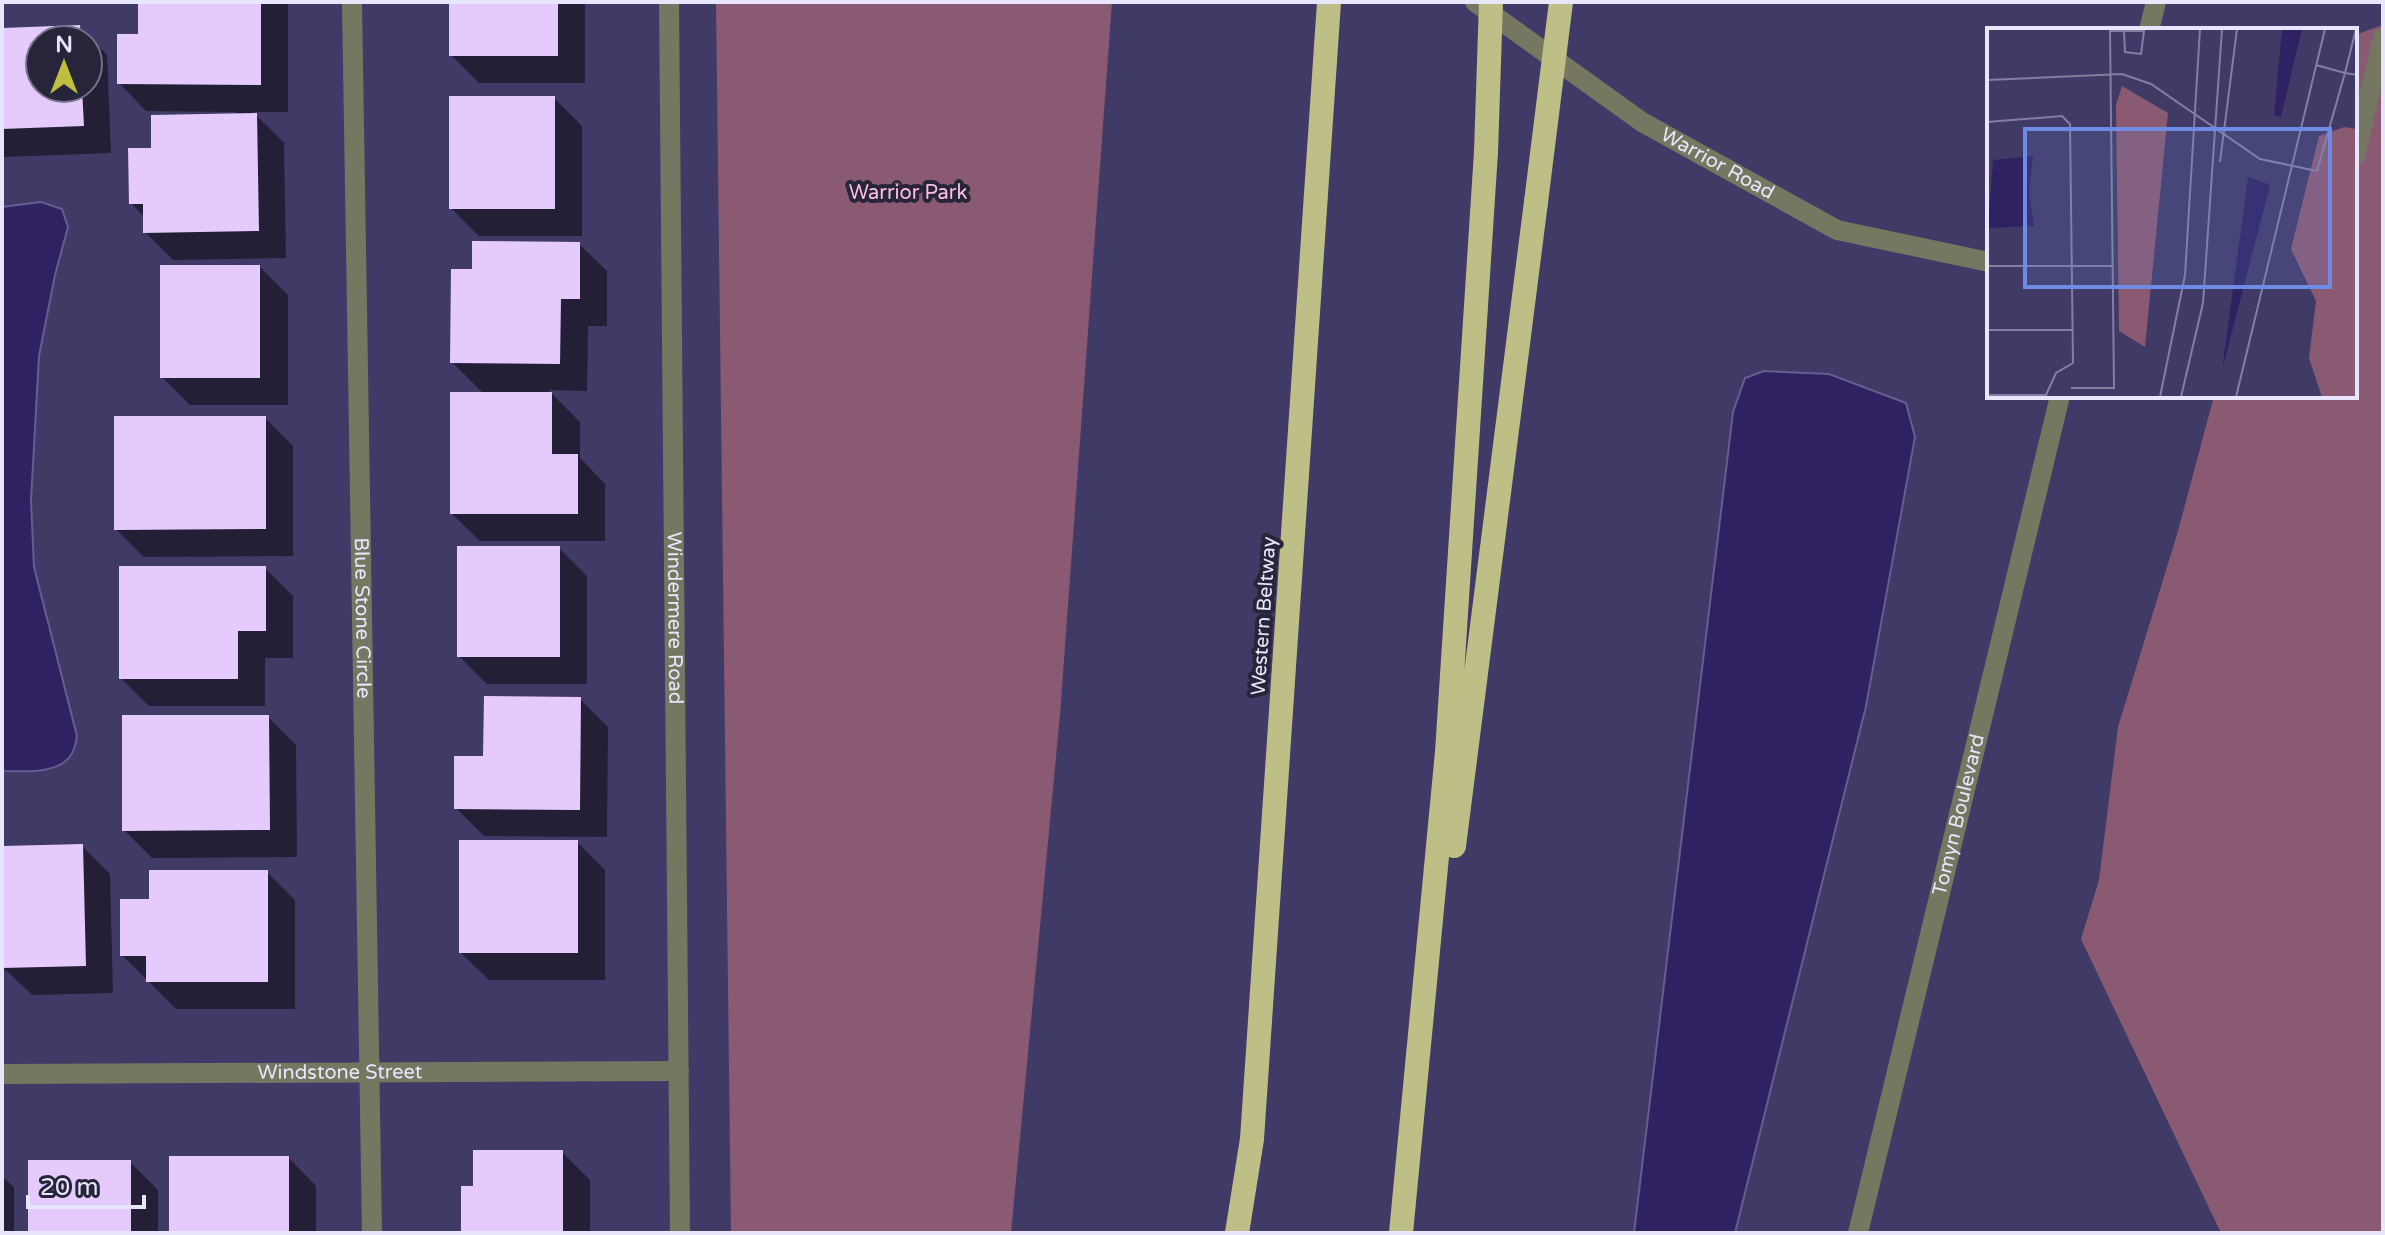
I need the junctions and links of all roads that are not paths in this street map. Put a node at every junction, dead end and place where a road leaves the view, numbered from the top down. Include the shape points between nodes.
1 (352, 2) edge
2 (669, 2) edge
3 (1329, 2) edge
4 (1475, 2) edge
5 (1491, 2) edge
6 (1561, 2) edge
7 (2156, 2) edge
8 (2150, 28) edge
9 (2383, 38) edge
10 (2357, 147) edge
11 (1987, 262) edge
12 (2060, 398) edge
13 (679, 1071) junction
14 (2, 1074) edge
15 (370, 1074) junction
16 (372, 1233) edge
17 (680, 1233) edge
18 (1237, 1233) edge
19 (1403, 1233) edge
20 (1858, 1233) edge

1 - 15 street, Blue Stone Circle
2 - 13 street, Windermere Road
3 - 18 highway, Western Beltway via 1254,1123
4 - 11 street, Warrior Road via 1642,122 1837,230
5 - 19 highway, bridge via 1447,752
6 - 19 highway, bridge
7 - 8 street
9 - 10 street
12 - 20 street, Tomyn Boulevard
13 - 15 street, Windstone Street
13 - 17 street, Windermere Road
14 - 15 street, Windstone Street
15 - 16 street, Blue Stone Circle

